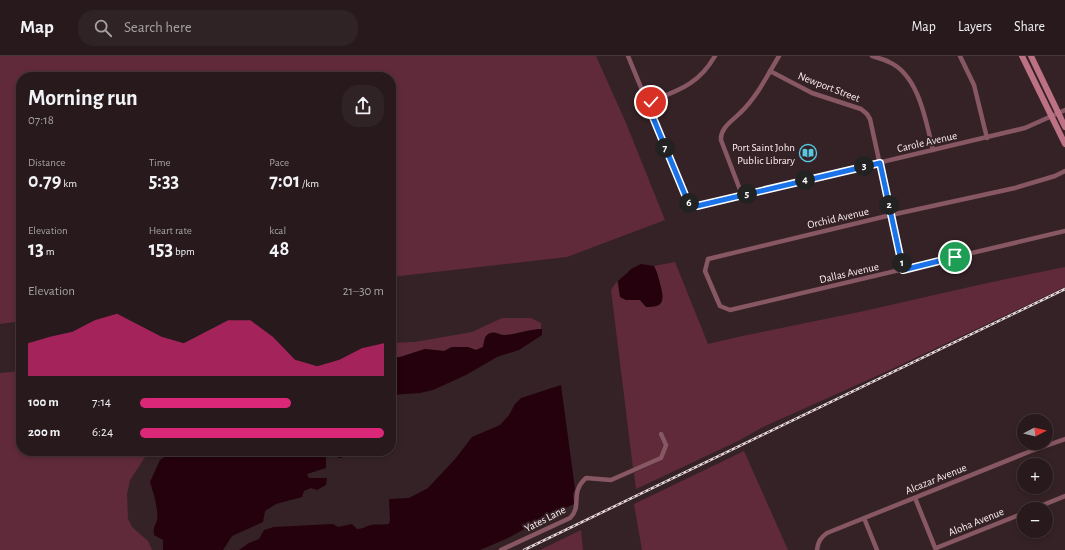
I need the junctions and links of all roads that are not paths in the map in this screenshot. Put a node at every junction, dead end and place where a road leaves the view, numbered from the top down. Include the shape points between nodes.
1 (628, 56) edge
2 (715, 56) edge
3 (779, 56) edge
4 (872, 56) edge
5 (960, 56) edge
6 (1022, 56) edge
7 (1031, 56) edge
8 (770, 71) junction
9 (647, 103) junction
10 (1065, 110) edge
11 (1058, 113) junction
12 (1052, 117) junction
13 (1065, 127) edge
14 (987, 138) junction
15 (1065, 144) edge
16 (933, 150) junction
17 (880, 163) junction
18 (1065, 171) edge
19 (742, 195) junction
20 (891, 215) junction
21 (1065, 231) edge
22 (903, 270) junction
23 (730, 310) joint
24 (661, 434) dead end
25 (1065, 439) edge
26 (1065, 496) edge
27 (915, 498) junction
28 (1050, 502) edge
29 (1017, 516) edge
30 (864, 518) junction
31 (936, 549) edge
32 (502, 550) edge
33 (817, 550) edge
34 (876, 550) edge

1 - 9 street
2 - 9 street via 700,78
3 - 8 street
4 - 16 street via 890,62 914,86 920,98
5 - 14 street via 974,85
6 - 12 main road
7 - 11 main road
8 - 17 street, Newport Street via 812,93 861,109 867,114
8 - 19 street via 753,100 720,134
9 - 19 street, Carole Avenue via 688,202 697,206
10 - 11 street, Carole Avenue
11 - 12 street, Carole Avenue
11 - 13 main road
12 - 14 street, Carole Avenue via 1025,128
12 - 15 main road
14 - 16 street, Carole Avenue
16 - 17 street, Carole Avenue
17 - 19 street, Carole Avenue
17 - 20 street, Newport Street
18 - 20 street, Orchid Avenue via 1015,188
20 - 22 street, Newport Street
20 - 23 street, Orchid Avenue via 708,259 705,271 720,306
21 - 22 street, Dallas Avenue
22 - 23 street, Dallas Avenue
24 - 32 street, Yates Lane via 666,445 661,458 611,480 586,478 578,487 576,508 570,518
25 - 27 street, Alcazar Avenue
26 - 28 street
27 - 30 street, Alcazar Avenue
27 - 31 street
29 - 31 street, Aloha Avenue
30 - 33 street, Alcazar Avenue via 826,533 818,542
30 - 34 street

